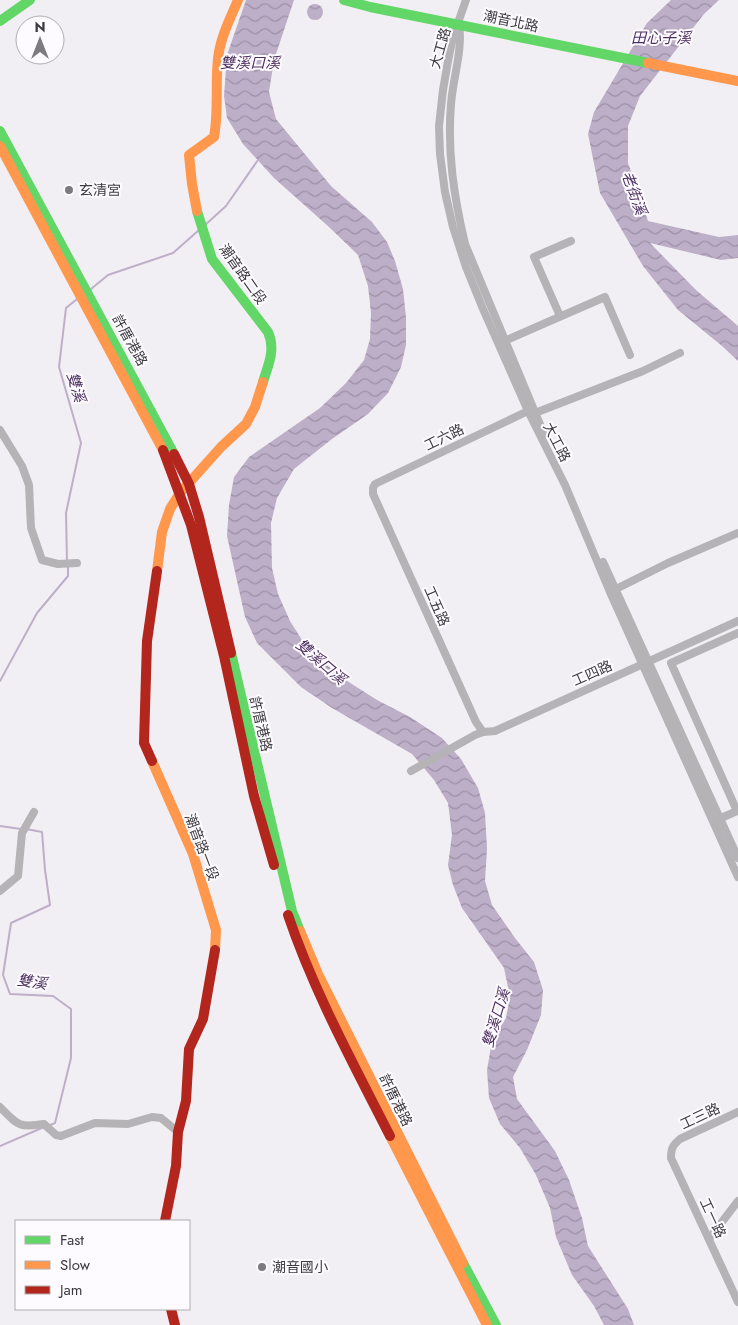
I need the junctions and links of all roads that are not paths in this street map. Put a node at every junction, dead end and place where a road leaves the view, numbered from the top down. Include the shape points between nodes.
1 (30, 0) edge
2 (238, 0) edge
3 (344, 0) edge
4 (466, 0) edge
5 (0, 22) edge
6 (459, 24) junction
7 (738, 81) edge
8 (0, 131) edge
9 (0, 146) edge
10 (571, 240) dead end
11 (85, 295) junction
12 (560, 316) junction
13 (502, 342) junction
14 (680, 353) dead end
15 (630, 355) dead end
16 (531, 412) junction
17 (0, 430) edge
18 (373, 488) joint
19 (184, 489) junction
20 (738, 533) edge
21 (71, 563) dead end
22 (613, 591) junction
23 (738, 621) edge
24 (738, 633) edge
25 (645, 663) junction
26 (483, 732) junction
27 (413, 770) dead end
28 (729, 794) junction
29 (713, 800) junction
30 (737, 811) edge
31 (34, 812) dead end
32 (720, 818) junction
33 (738, 858) edge
34 (738, 877) edge
35 (0, 891) edge
36 (0, 1107) edge
37 (738, 1112) edge
38 (178, 1132) junction
39 (396, 1140) junction
40 (674, 1144) joint
41 (738, 1201) edge
42 (165, 1220) edge
43 (709, 1239) junction
44 (738, 1302) edge
45 (171, 1310) edge
46 (175, 1325) edge
47 (486, 1325) edge
48 (496, 1325) edge

1 - 5 street
2 - 19 street, 潮音路二段 via 218,58 219,111 214,137 189,155 206,245 212,259 268,332 272,353 255,407 246,424
3 - 6 street, 潮音北路
4 - 6 street, 大工路
6 - 7 street, 潮音北路
6 - 13 street, 大工路 via 453,37 439,126 445,192 466,267
8 - 11 street, 許厝港路
9 - 11 street, 許厝港路
10 - 12 street via 534,257
11 - 19 street, 許厝港路
12 - 13 street
12 - 15 street via 605,297
13 - 16 street, 大工路
14 - 16 street, 工六路 via 643,371
16 - 18 street, 工六路 via 375,484
16 - 22 street, 大工路
17 - 21 street via 22,466 28,485 31,528 42,560
18 - 26 street, 工五路 via 380,512
19 - 38 street, 潮音路一段 via 170,509 162,532 147,641 144,743 193,854 216,930 203,1020 189,1050 186,1101
19 - 39 street, 許厝港路 via 254,796 296,941 320,996
20 - 22 street
22 - 25 street, 大工路
23 - 25 street, 工四路
24 - 28 street via 671,663
25 - 26 street, 工四路 via 494,731
25 - 29 street, 大工路
25 - 34 street, 大工路
26 - 27 street, 工四路
28 - 29 street
28 - 30 street
29 - 32 street, 大工路
30 - 32 street
31 - 35 street via 24,829 18,876
32 - 33 street, 大工路
36 - 38 street via 17,1124 47,1127 61,1136 95,1123 128,1124 152,1117 161,1118
37 - 40 street, 工三路
38 - 42 street, 潮音路一段 via 176,1166
39 - 47 street, 許厝港路
39 - 48 street, 許厝港路
40 - 43 street, 工一路 via 671,1158
41 - 43 street
43 - 44 street, 工一路
45 - 46 street

